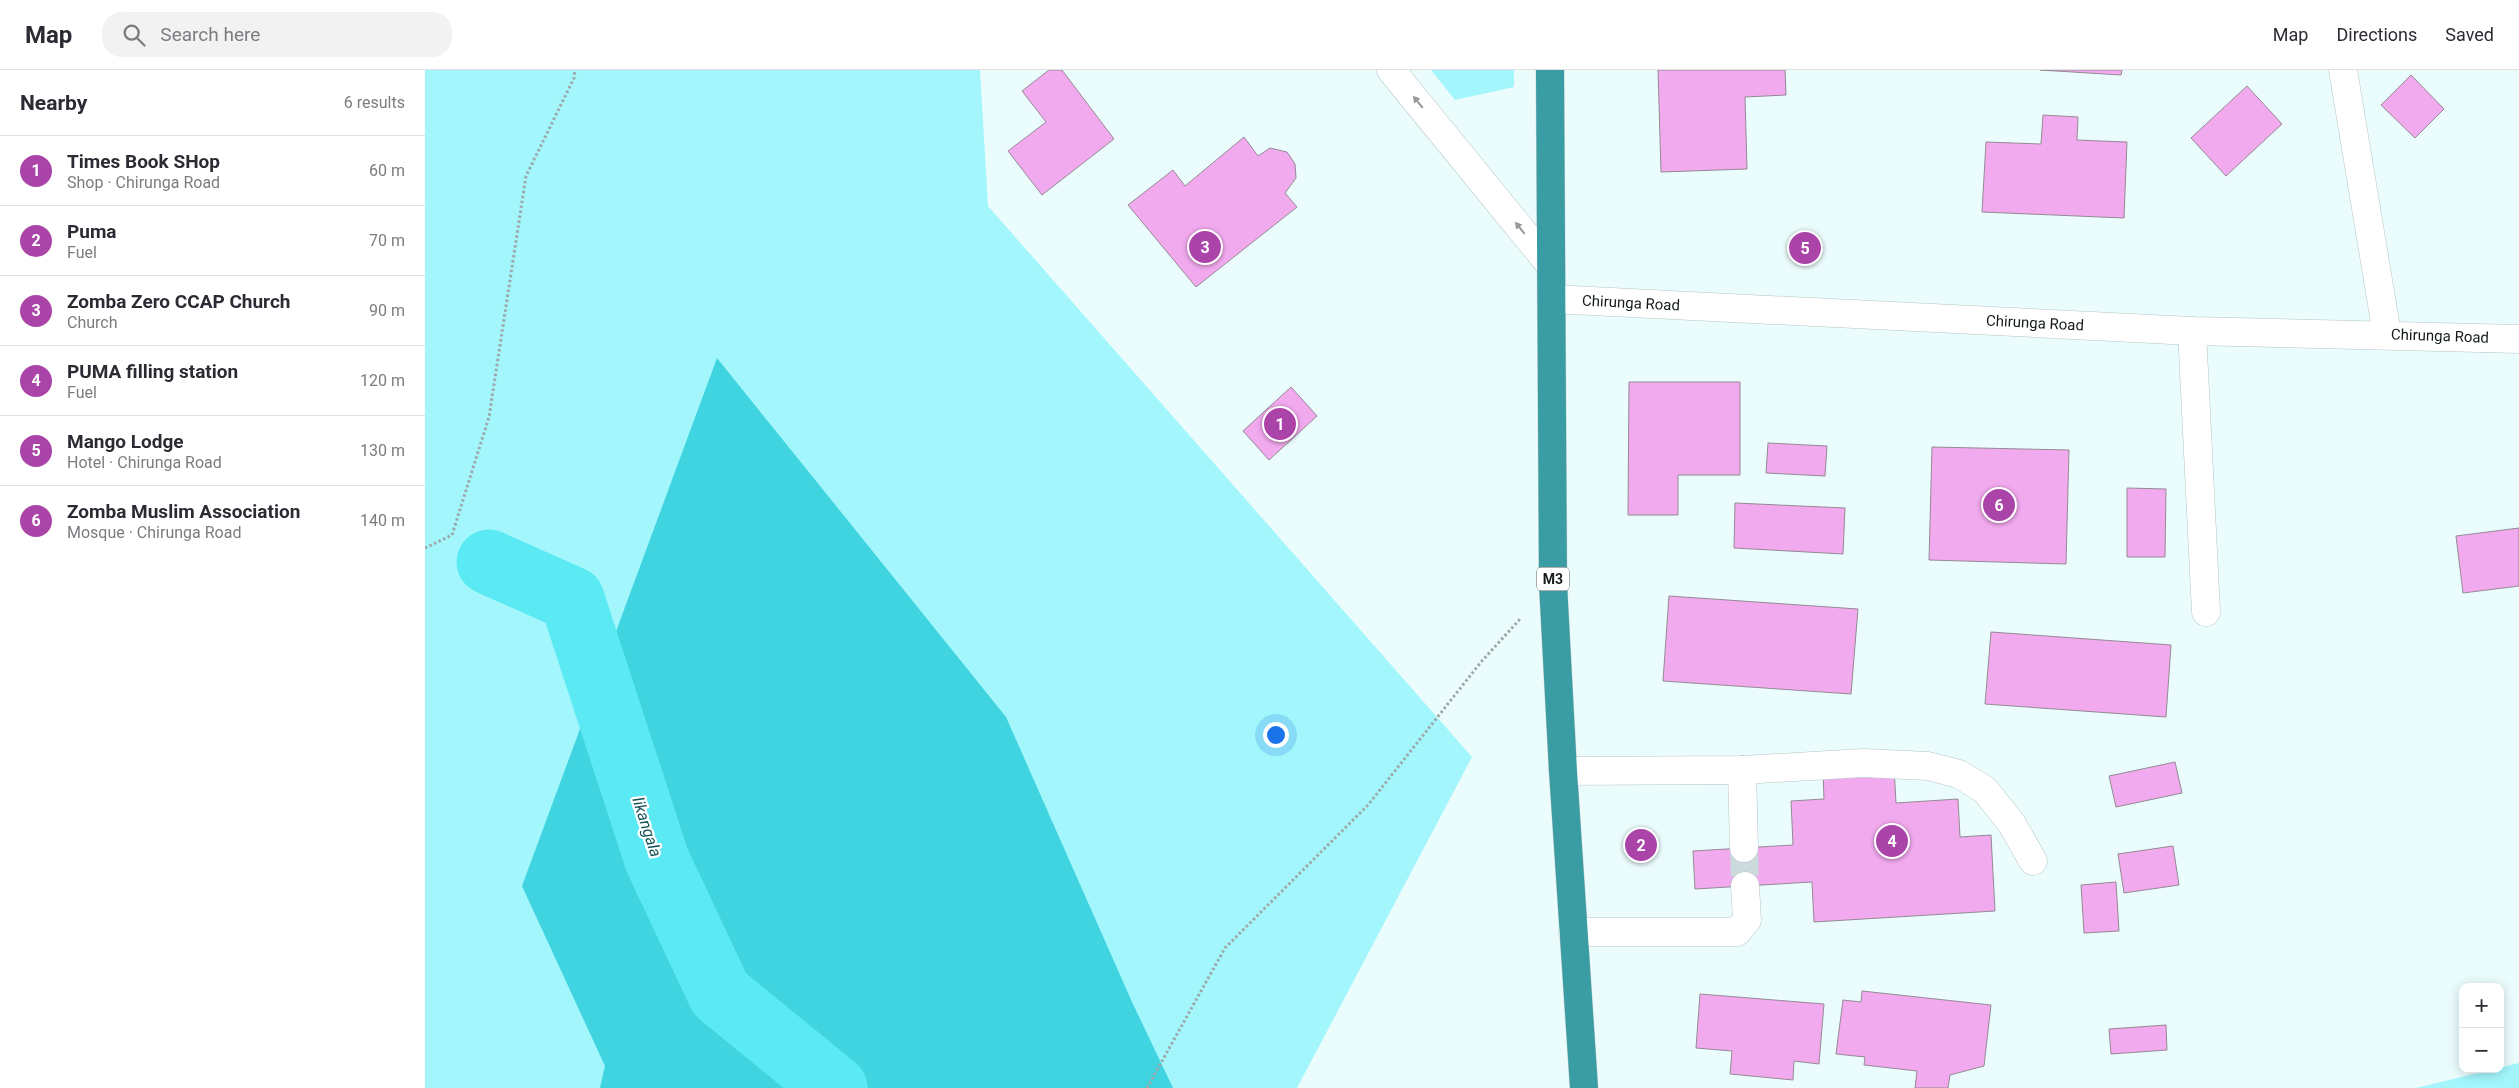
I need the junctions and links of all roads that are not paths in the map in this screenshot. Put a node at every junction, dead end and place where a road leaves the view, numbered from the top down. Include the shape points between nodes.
1 (1391, 70) edge
2 (1550, 70) edge
3 (2343, 70) edge
4 (1551, 266) junction
5 (1552, 299) junction
6 (2192, 331) junction
7 (2387, 334) junction
8 (2519, 339) edge
9 (2206, 612) dead end
10 (1742, 770) junction
11 (1563, 771) junction
12 (1744, 848) tunnel mouth
13 (2033, 861) dead end
14 (1745, 886) tunnel mouth
15 (1573, 932) junction
16 (1584, 1088) edge

4 -> 1 street
2 - 4 highway, M3
3 - 7 street
4 - 5 highway, M3
5 - 6 street, Chirunga Road
5 - 11 highway, M3 via 1553,584
6 - 7 street, Chirunga Road
6 - 9 street
7 - 8 street, Chirunga Road
10 - 11 street
10 - 12 street
10 - 13 street via 1863,763 1928,766 1959,774 1985,790 2012,824
11 - 15 highway, M3
14 - 15 street via 1747,920 1737,932
15 - 16 highway, M3

